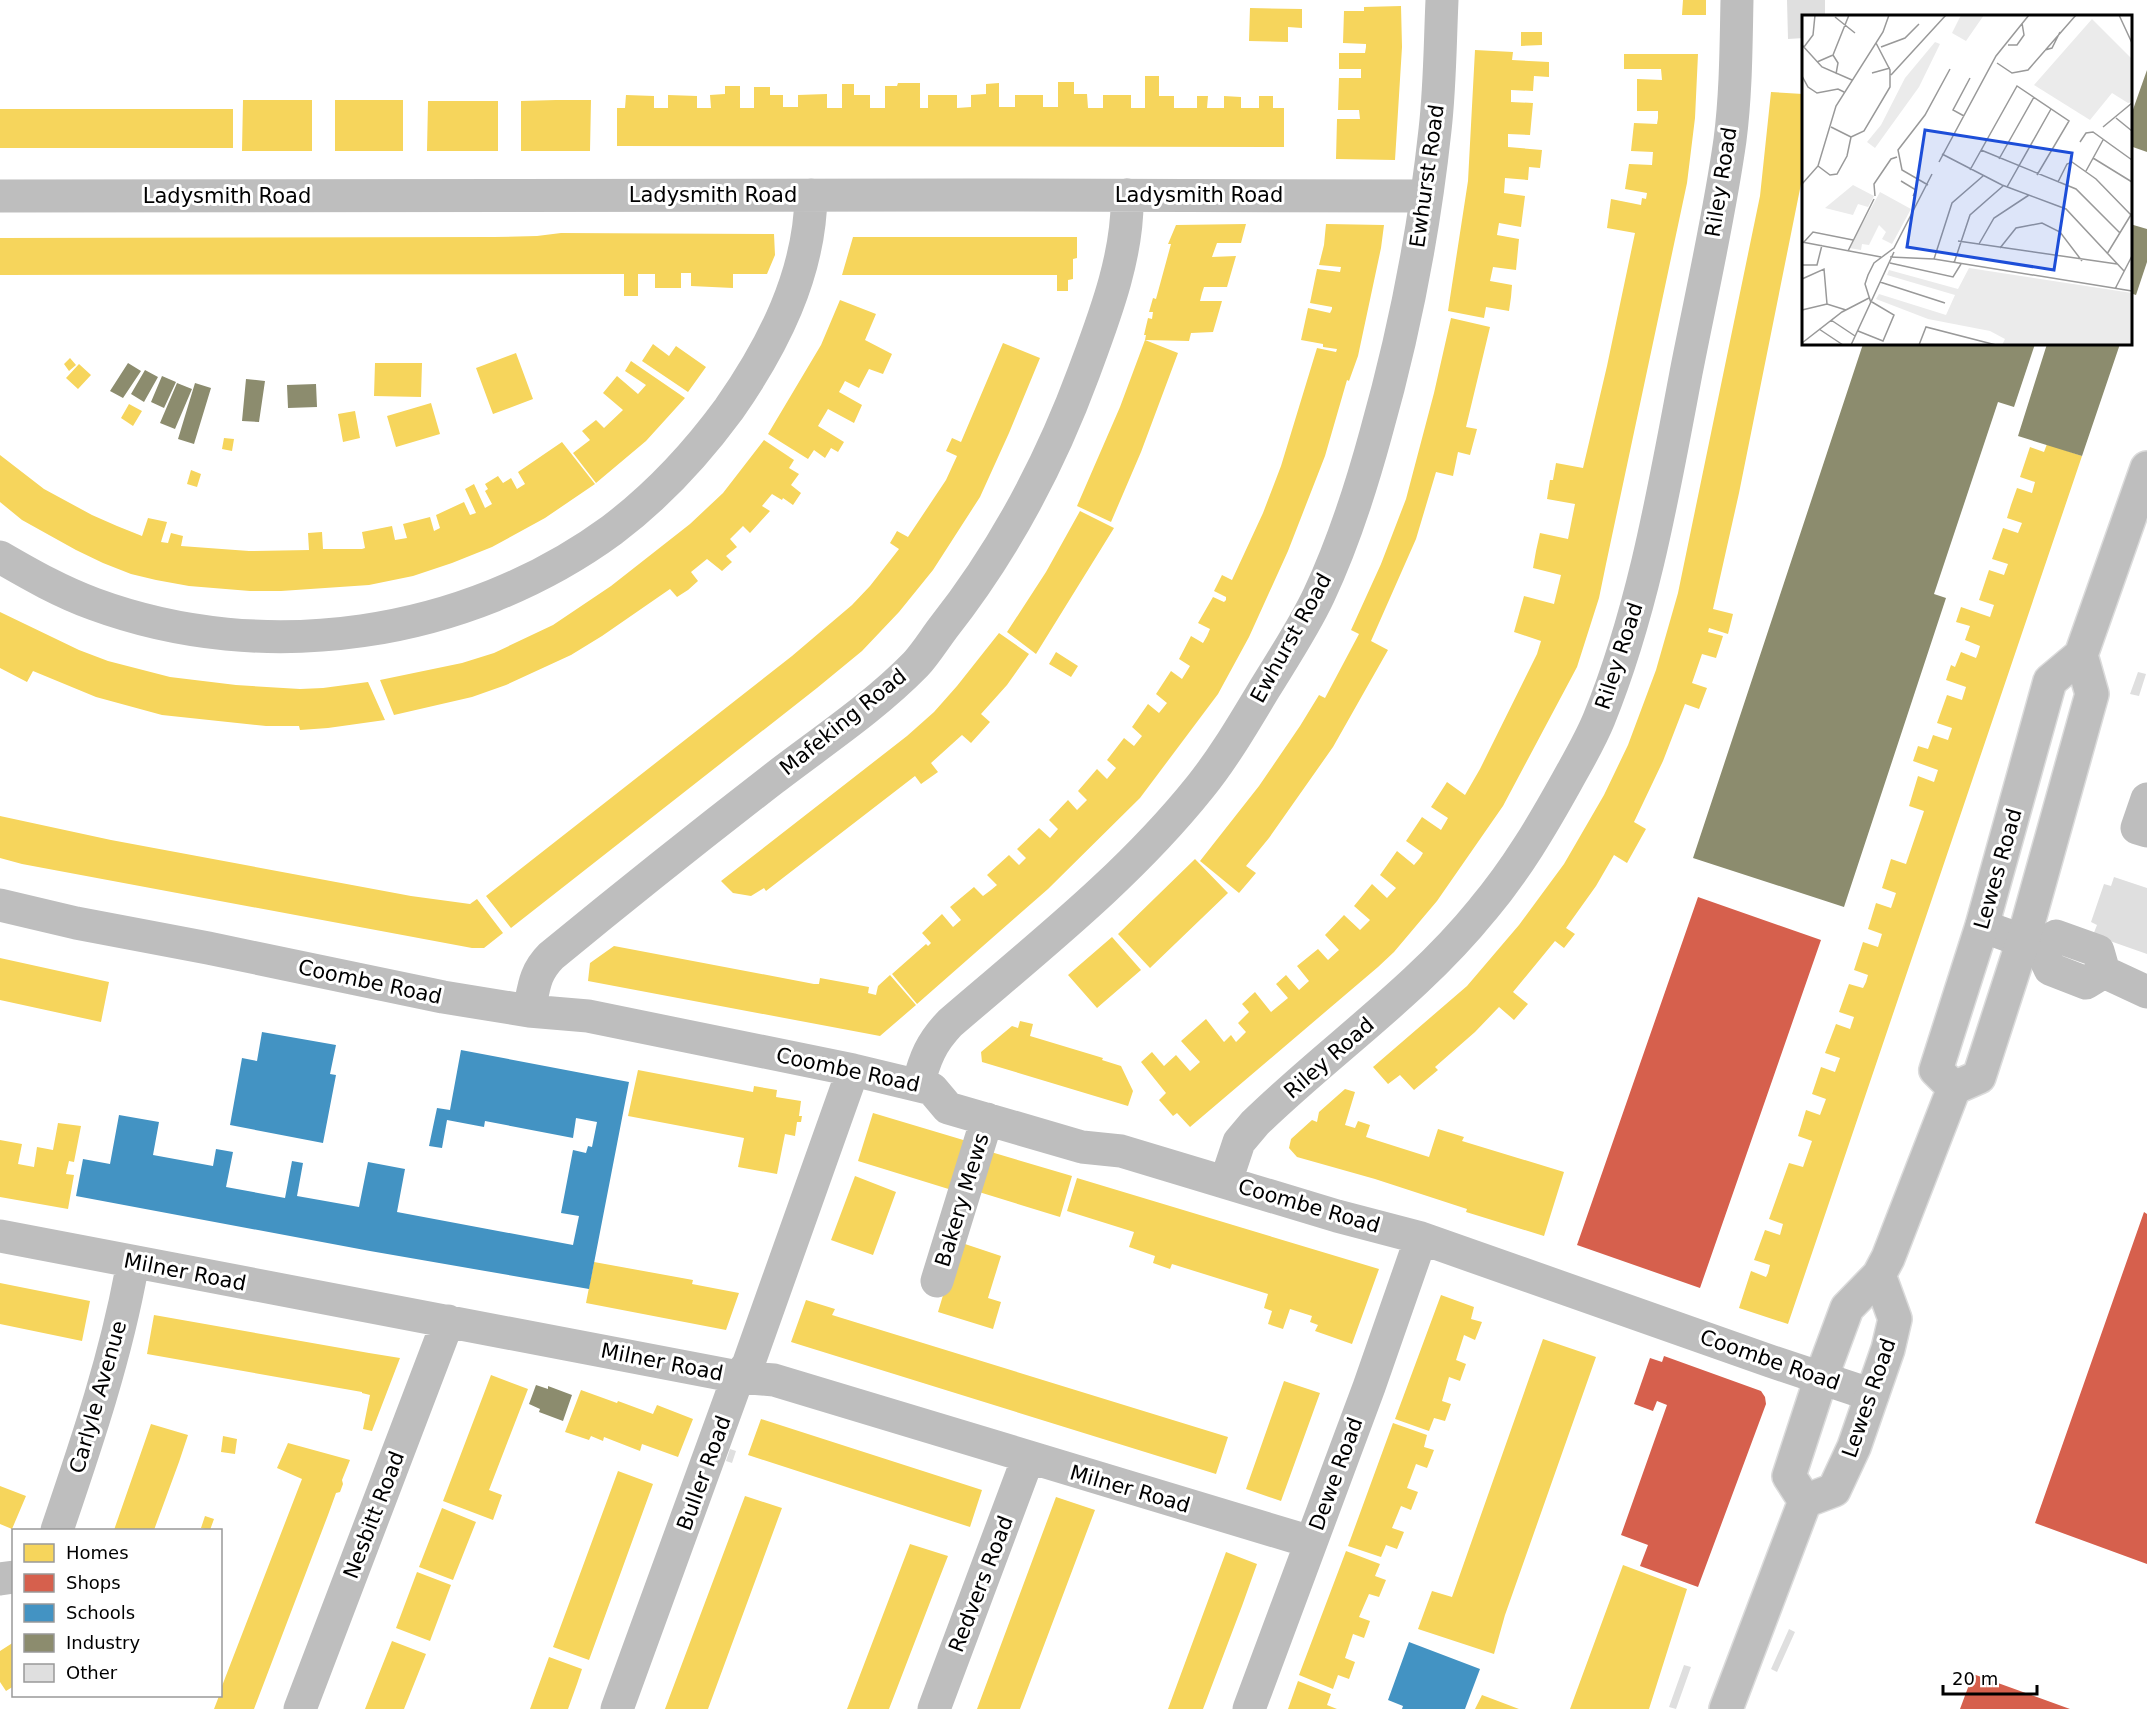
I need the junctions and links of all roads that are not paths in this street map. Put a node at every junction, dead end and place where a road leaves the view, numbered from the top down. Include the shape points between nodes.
1 (1442, 0) edge
2 (1737, 0) edge
3 (811, 195) junction
4 (1127, 195) junction
5 (0, 196) edge
6 (1426, 196) junction
7 (2147, 468) edge
8 (0, 557) edge
9 (2081, 655) junction
10 (2147, 799) edge
11 (2147, 831) edge
12 (0, 905) edge
13 (1982, 926) junction
14 (2031, 944) junction
15 (2147, 992) edge
16 (530, 1011) junction
17 (853, 1070) junction
18 (918, 1085) junction
19 (1954, 1088) junction
20 (987, 1119) junction
21 (1226, 1181) junction
22 (0, 1236) edge
23 (1421, 1238) junction
24 (133, 1262) junction
25 (1879, 1275) junction
26 (937, 1281) dead end
27 (448, 1321) junction
28 (738, 1377) junction
29 (1821, 1378) junction
30 (1872, 1395) junction
31 (1028, 1458) junction
32 (1805, 1502) junction
33 (57, 1529) edge
34 (1311, 1542) junction
35 (300, 1709) edge
36 (617, 1709) edge
37 (934, 1709) edge
38 (1249, 1709) edge
39 (1726, 1709) edge

1 - 6 street, Ewhurst Road via 1436,121
2 - 21 street, Riley Road via 1730,140 1697,320 1654,536 1625,644 1599,719 1548,815 1484,908 1410,987 1255,1123 1239,1143
3 - 4 street, Ladysmith Road
3 - 5 street, Ladysmith Road
3 - 8 street via 808,239 789,304 756,366 715,428 664,485 611,530 512,588 387,627 270,637 186,628 121,613 64,592
4 - 6 street, Ladysmith Road
4 - 16 street, Mafeking Road via 1119,260 1080,382 1006,537 963,604 918,662 884,694 675,854 542,964 536,975
6 - 18 street, Ewhurst Road via 1390,385 1363,480 1309,615 1236,736 1200,786 1102,893 943,1029 928,1051
7 - 9 street
9 - 13 street, Lewes Road via 2050,681
9 - 14 street, Lewes Road via 2092,694
10 - 11 street via 2137,828
12 - 16 street, Coombe Road via 390,987
13 - 14 street
13 - 19 street, Lewes Road via 1936,1070
14 - 15 street via 2050,969 2086,982 2104,972
14 - 19 street, Lewes Road via 1979,1077
16 - 17 street, Coombe Road via 588,1016
17 - 18 street, Coombe Road
17 - 28 street, Buller Road via 748,1365
18 - 20 street, Coombe Road via 932,1089 948,1108
19 - 25 street
20 - 21 street, Coombe Road via 1082,1147 1122,1151
20 - 26 street, Bakery Mews
21 - 23 street, Coombe Road
22 - 24 street, Milner Road
23 - 29 street, Coombe Road
23 - 34 street, Dewe Road
24 - 27 street, Milner Road
24 - 33 street, Carlyle Avenue via 114,1353
25 - 29 street via 1846,1308
25 - 30 street, Lewes Road via 1895,1319
27 - 28 street, Milner Road
27 - 35 street, Nesbitt Road
28 - 31 street, Milner Road via 774,1380
28 - 36 street, Buller Road
29 - 30 street, Coombe Road
29 - 32 street via 1789,1476
30 - 32 street, Lewes Road via 1834,1490
31 - 34 street, Milner Road
31 - 37 street, Redvers Road
32 - 39 street
34 - 38 street, Dewe Road

